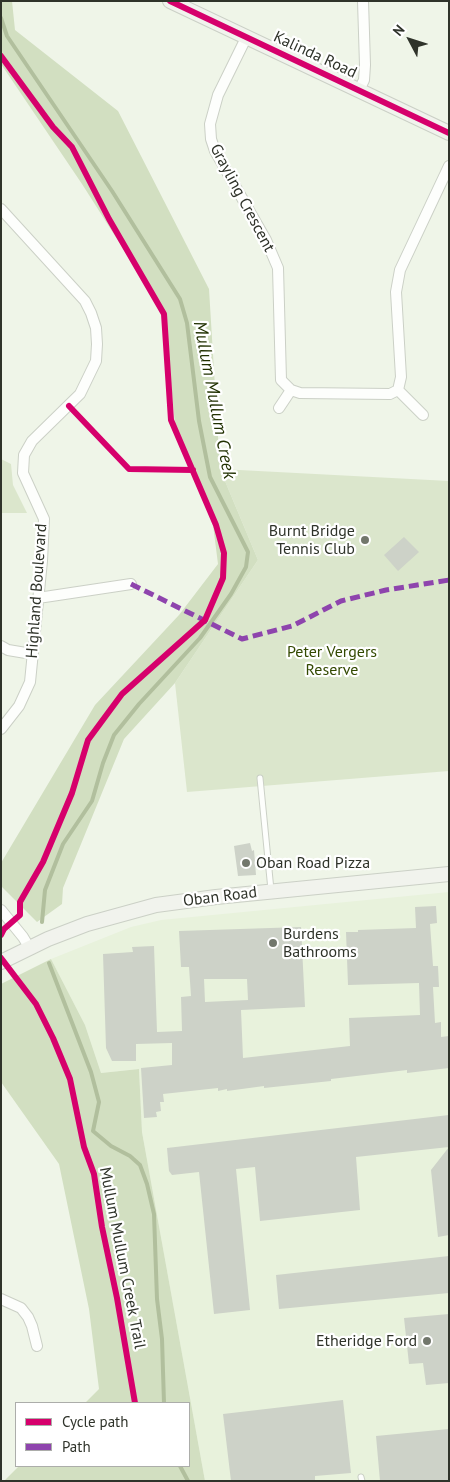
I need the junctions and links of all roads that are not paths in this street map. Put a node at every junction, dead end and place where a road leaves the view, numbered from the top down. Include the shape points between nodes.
1 (170, 1) edge
2 (363, 1) edge
3 (246, 38) junction
4 (359, 90) junction
5 (449, 133) edge
6 (449, 166) edge
7 (1, 209) edge
8 (291, 390) junction
9 (398, 390) junction
10 (279, 408) dead end
11 (423, 415) dead end
12 (131, 584) dead end
13 (38, 598) junction
14 (1, 646) edge
15 (32, 654) junction
16 (1, 729) edge
17 (260, 778) dead end
18 (449, 874) edge
19 (272, 892) junction
20 (1, 910) edge
21 (29, 947) junction
22 (1, 962) edge
23 (1, 1298) edge
24 (37, 1346) dead end

1 - 3 main road, Kalinda Road
2 - 4 street via 365,65 364,80
3 - 4 main road, Kalinda Road
3 - 8 street, Grayling Crescent via 218,95 210,124 211,140 278,268 281,380
4 - 5 main road, Kalinda Road
6 - 9 street via 400,270 396,292 402,377
7 - 13 street, Highland Boulevard via 85,301 96,328 96,361 84,387 26,448 24,455 23,473 44,519
8 - 9 street via 300,393 390,394
8 - 10 street
9 - 11 street
12 - 13 street
13 - 15 street, Highland Boulevard
14 - 15 street
15 - 16 street, Highland Boulevard via 30,682 19,706
17 - 19 lane
18 - 19 main road, Oban Road
19 - 21 main road, Oban Road via 156,906 87,924
20 - 21 street
21 - 22 main road, Oban Road
23 - 24 street via 21,1308 28,1317

